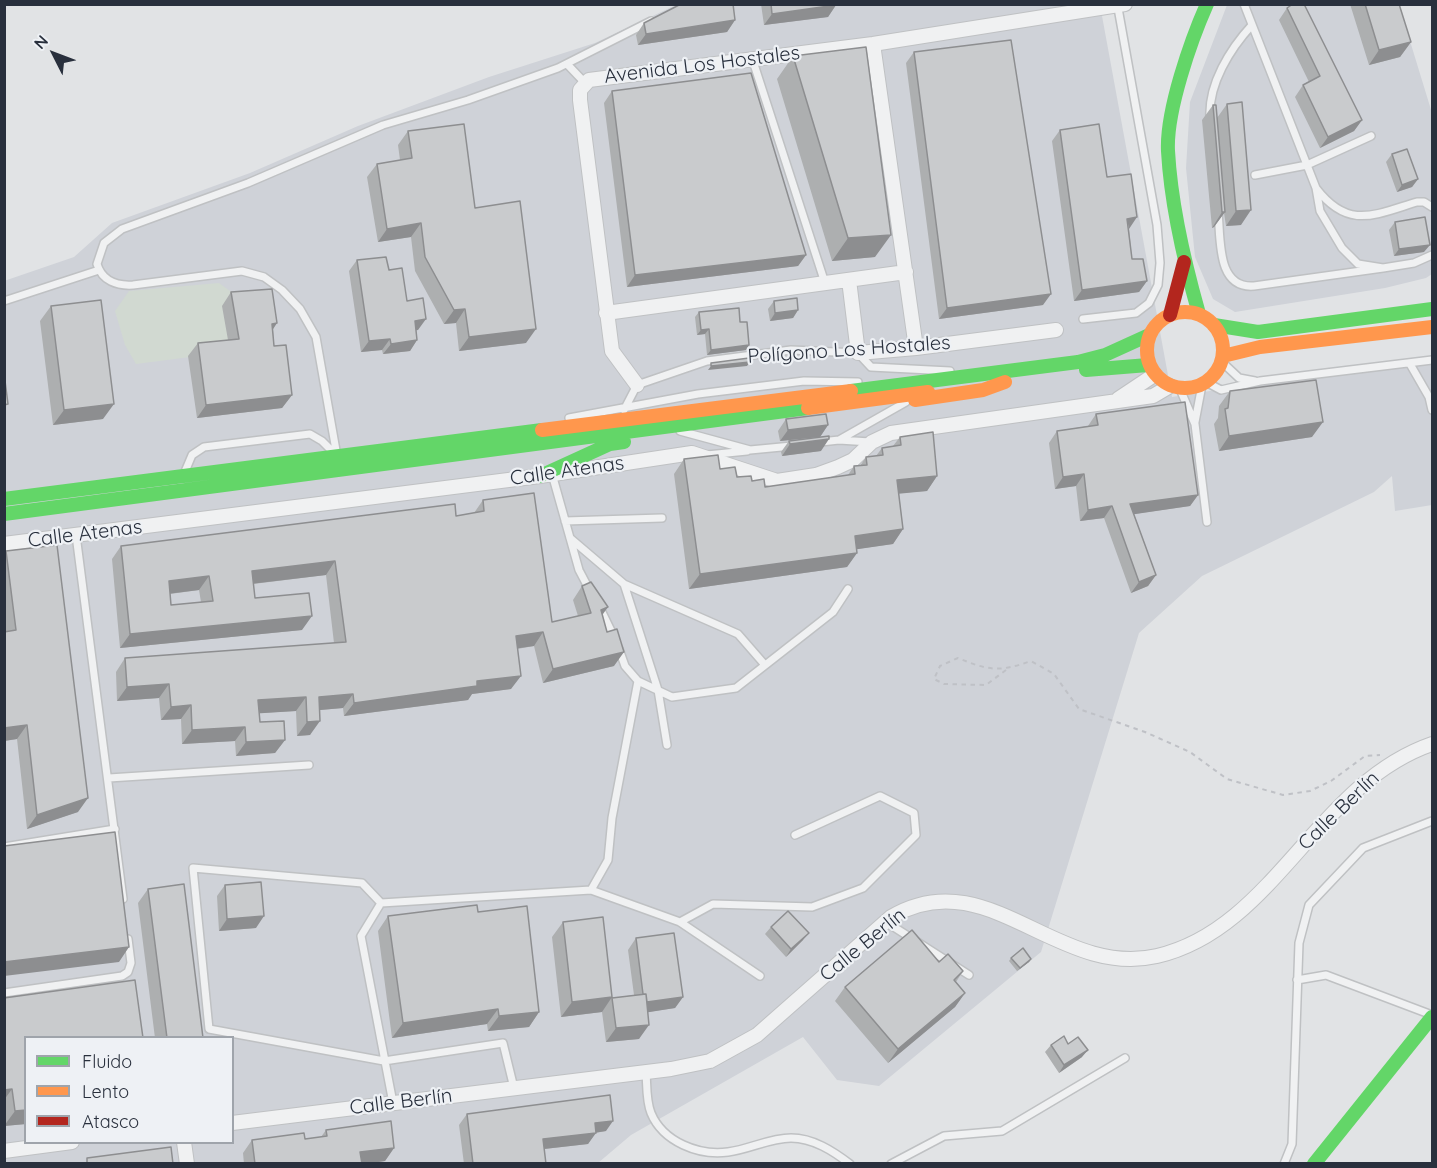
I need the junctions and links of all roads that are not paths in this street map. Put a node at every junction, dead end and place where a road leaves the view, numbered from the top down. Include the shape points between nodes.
1 (1190, 4) edge
2 (1207, 4) edge
3 (1244, 4) edge
4 (1121, 6) edge
5 (657, 18) edge
6 (1252, 25) junction
7 (1197, 26) junction
8 (873, 44) junction
9 (752, 58) junction
10 (567, 64) junction
11 (585, 84) junction
12 (1211, 126) edge
13 (1371, 136) dead end
14 (1307, 165) junction
15 (1255, 176) dead end
16 (1316, 188) junction
17 (1218, 206) edge
18 (1432, 207) edge
19 (1432, 255) edge
20 (1184, 262) junction
21 (1383, 268) junction
22 (99, 270) junction
23 (906, 272) junction
24 (849, 280) junction
25 (825, 283) junction
26 (4, 301) edge
27 (1432, 309) edge
28 (606, 313) junction
29 (1199, 314) junction
30 (1170, 315) junction
31 (1083, 319) dead end
32 (1214, 325) junction
33 (1432, 327) edge
34 (1056, 330) dead end
35 (1149, 335) junction
36 (916, 348) junction
37 (858, 353) junction
38 (1222, 359) junction
39 (1432, 360) edge
40 (1078, 362) junction
41 (1410, 364) junction
42 (1151, 370) junction
43 (1260, 381) junction
44 (1005, 382) junction
45 (900, 383) junction
46 (1204, 384) junction
47 (637, 385) junction
48 (1175, 388) junction
49 (1113, 401) junction
50 (906, 402) junction
51 (624, 410) junction
52 (1432, 410) edge
53 (1195, 424) junction
54 (660, 428) junction
55 (690, 433) junction
56 (496, 436) junction
57 (839, 440) junction
58 (872, 442) junction
59 (817, 443) edge
60 (806, 444) edge
61 (750, 450) junction
62 (705, 455) junction
63 (337, 456) junction
64 (546, 475) junction
65 (183, 476) junction
66 (59, 492) junction
67 (4, 499) edge
68 (4, 504) edge
69 (4, 514) edge
70 (662, 518) dead end
71 (565, 521) junction
72 (1207, 522) dead end
73 (76, 535) junction
74 (570, 538) junction
75 (4, 544) edge
76 (624, 584) junction
77 (848, 589) dead end
78 (765, 665) junction
79 (638, 681) junction
80 (658, 690) junction
81 (1432, 744) edge
82 (667, 745) dead end
83 (309, 765) dead end
84 (109, 778) junction
85 (1432, 821) edge
86 (115, 829) junction
87 (795, 835) dead end
88 (4, 847) edge
89 (591, 890) junction
90 (381, 903) junction
91 (124, 908) edge
92 (680, 922) junction
93 (886, 922) junction
94 (127, 930) edge
95 (969, 975) dead end
96 (760, 976) dead end
97 (1297, 980) junction
98 (4, 993) edge
99 (1432, 1016) edge
100 (1125, 1058) dead end
101 (384, 1061) junction
102 (646, 1072) junction
103 (514, 1088) junction
104 (393, 1103) junction
105 (234, 1123) edge
106 (64, 1144) edge
107 (184, 1144) edge
108 (4, 1151) edge
109 (187, 1164) edge
110 (850, 1164) edge
111 (891, 1164) edge
112 (1284, 1164) edge
113 (1314, 1164) edge

1 - 7 main road
2 - 7 main road
3 - 6 lane
4 - 8 street, Avenida Los Hostales
4 - 31 lane via 1161,262 1158,285 1149,303 1136,313
5 - 10 lane
6 - 12 lane via 1236,44 1218,79 1211,104
6 - 14 lane
7 - 20 main road via 1174,105 1168,149
8 - 9 street, Avenida Los Hostales
8 - 23 street
9 - 11 street, Avenida Los Hostales via 599,77
9 - 25 lane
10 - 11 lane
10 - 22 lane via 468,100 383,125 248,183 122,229 100,249
11 - 28 street, Avenida Los Hostales via 580,100
13 - 14 lane
14 - 15 lane
14 - 16 lane
16 - 18 lane via 1333,208 1350,216 1373,216 1417,202
16 - 21 lane via 1320,211 1347,255 1358,264
17 - 21 lane via 1224,267 1242,285
19 - 21 lane via 1414,263
20 - 29 main road
20 - 30 main road
22 - 26 lane
22 - 63 lane via 111,282 123,285 242,271 273,282 300,309 316,337
23 - 24 street
23 - 36 street
24 - 25 street
24 - 37 street
25 - 28 street
27 - 32 main road via 1258,332
28 - 47 street, Avenida Los Hostales via 612,351
29 - 30 main road
29 - 32 main road
30 - 35 main road
32 - 38 main road via 1223,344
33 - 38 main road via 1260,347
34 - 36 street, Polígono Los Hostales
35 - 40 main road via 1105,355
35 - 42 main road via 1146,348
36 - 37 street, Polígono Los Hostales
37 - 40 lane via 871,367 951,371
37 - 47 lane, Polígono Los Hostales via 791,350 707,361
38 - 43 lane via 1239,378
38 - 46 main road
39 - 41 lane
40 - 45 main road
41 - 43 lane
41 - 52 lane
42 - 44 main road via 1101,367
42 - 48 main road
42 - 49 street, Calle Atenas
43 - 46 lane via 1221,390
44 - 50 main road via 983,390
44 - 54 main road
45 - 51 lane via 804,381 698,394
45 - 56 main road
46 - 48 main road
46 - 53 lane
47 - 51 lane
48 - 49 street, Calle Atenas via 1153,396
48 - 53 lane
49 - 58 street, Calle Atenas via 912,428
50 - 55 main road
50 - 57 lane
51 - 56 lane via 526,424
53 - 72 lane
54 - 55 lane
54 - 69 main road
55 - 61 lane
55 - 64 main road via 610,444
56 - 63 main road
57 - 58 lane
57 - 59 lane
58 - 62 street, Calle Atenas via 853,460 838,467 816,476 777,481
60 - 61 lane
61 - 62 lane
62 - 64 street, Calle Atenas via 692,453
63 - 65 main road
63 - 65 lane via 310,434 204,447 192,454
64 - 71 lane
64 - 73 street, Calle Atenas
65 - 66 main road
66 - 67 main road
66 - 68 main road
70 - 71 lane
71 - 74 lane
73 - 75 street, Calle Atenas
73 - 84 lane
74 - 76 lane
74 - 79 lane via 579,570 610,626 625,666
76 - 78 lane via 738,634
76 - 80 lane
77 - 78 lane via 833,612
78 - 80 lane via 736,688 672,697
79 - 80 lane
79 - 89 lane via 608,860
80 - 82 lane
81 - 93 street, Calle Berlín via 1391,763 1342,803 1228,922 1205,939 1180,950 1127,960 1102,957 961,901 916,905
83 - 84 lane
84 - 86 lane
85 - 97 lane via 1363,848 1309,905 1299,943
86 - 88 lane
86 - 91 lane
87 - 92 lane via 880,796 914,813 916,835 863,888 812,907 713,904
89 - 90 lane
89 - 92 lane
90 - 101 lane via 361,936
90 - 101 lane via 362,883 193,868 209,1029
92 - 96 lane
93 - 95 lane
93 - 102 street, Calle Berlín via 757,1035 710,1061
94 - 98 lane via 131,963 122,976
97 - 99 lane via 1326,975
97 - 112 lane via 1292,1144
99 - 113 main road
100 - 111 lane via 1002,1131 944,1136
101 - 103 lane via 503,1043
101 - 104 lane
102 - 103 street, Calle Berlín
102 - 110 lane via 648,1102 656,1122 690,1148 730,1152 791,1138 822,1146
103 - 104 street, Calle Berlín
104 - 105 street, Calle Berlín
106 - 108 street
107 - 109 street

